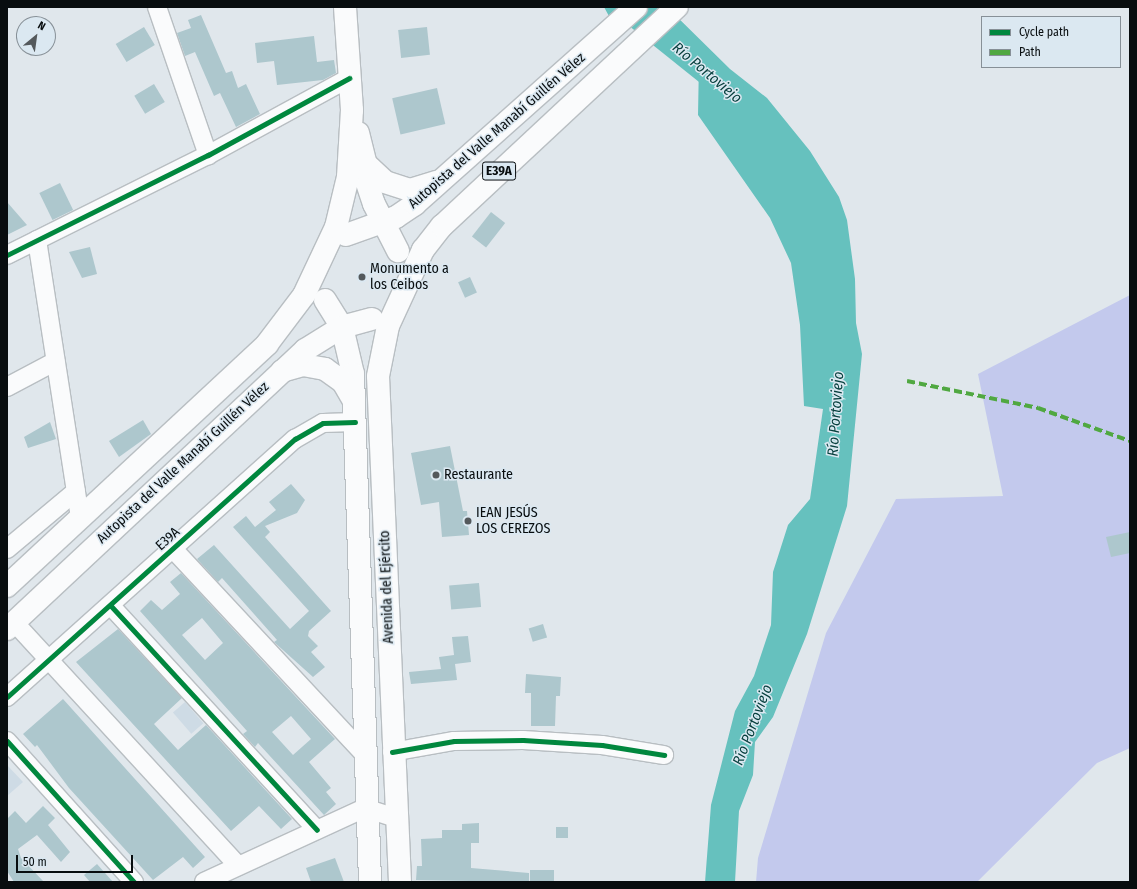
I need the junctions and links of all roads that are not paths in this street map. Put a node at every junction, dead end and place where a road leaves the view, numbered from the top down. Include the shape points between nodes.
1 (157, 7) edge
2 (345, 7) edge
3 (636, 7) edge
4 (676, 7) edge
5 (349, 78) junction
6 (352, 110) junction
7 (208, 155) junction
8 (452, 173) junction
9 (382, 223) junction
10 (346, 236) junction
11 (37, 240) junction
12 (398, 251) junction
13 (7, 255) edge
14 (322, 259) junction
15 (402, 296) junction
16 (325, 300) junction
17 (372, 319) junction
18 (342, 327) junction
19 (56, 361) junction
20 (280, 372) junction
21 (7, 387) edge
22 (354, 400) junction
23 (355, 422) junction
24 (76, 492) junction
25 (80, 518) junction
26 (7, 549) edge
27 (174, 550) junction
28 (7, 586) edge
29 (111, 606) junction
30 (11, 626) edge
31 (49, 660) junction
32 (7, 696) edge
33 (7, 741) edge
34 (392, 752) junction
35 (363, 753) junction
36 (664, 755) dead end
37 (366, 808) junction
38 (395, 818) junction
39 (317, 830) junction
40 (238, 866) junction
41 (134, 882) edge
42 (204, 882) edge
43 (370, 882) edge
44 (400, 882) edge

1 - 7 street
2 - 5 main road
3 - 8 main road, Autopista del Valle Manabí Guillén Vélez / E39A
4 - 15 main road, Autopista del Valle Manabí Guillén Vélez / E39A via 442,226 423,250
5 - 6 main road
5 - 7 street
6 - 8 main road via 366,164 385,182 410,190 424,188
6 - 9 main road via 361,167
6 - 14 main road via 345,197
7 - 11 street
8 - 9 main road, Autopista del Valle Manabí Guillén Vélez / E39A via 415,204
9 - 10 main road, Autopista del Valle Manabí Guillén Vélez / E39A
9 - 12 main road
10 - 12 main road via 375,234
10 - 14 main road, E39A via 336,241
11 - 13 street
11 - 19 street
12 - 15 main road via 406,273
14 - 16 main road via 320,287
14 - 25 main road, E39A via 294,310 266,344
15 - 17 main road, E39A via 384,315
15 - 34 main road, Avenida del Ejército via 388,326 378,376
16 - 17 main road via 341,315
16 - 18 main road, Avenida del Ejército
17 - 18 main road, Autopista del Valle Manabí Guillén Vélez / E39A
18 - 20 main road, Autopista del Valle Manabí Guillén Vélez / E39A
18 - 22 main road, Avenida del Ejército via 350,357
19 - 21 street
19 - 24 street
20 - 22 main road via 303,365 325,368 343,382
20 - 30 main road, Autopista del Valle Manabí Guillén Vélez / E39A
22 - 23 main road, Avenida del Ejército
23 - 27 street, E39A via 323,423 307,430
23 - 35 main road, Avenida del Ejército
24 - 25 street
24 - 26 street
25 - 28 main road, E39A
27 - 29 street, E39A
27 - 35 street
29 - 31 street, E39A
29 - 39 street
30 - 31 street
31 - 32 street, E39A
31 - 40 street
33 - 41 street
34 - 36 street via 454,741 523,740 602,745
34 - 38 main road, Avenida del Ejército
35 - 37 main road, Avenida del Ejército
37 - 38 street
37 - 39 street
37 - 43 main road, Avenida del Ejército
38 - 44 main road, Avenida del Ejército
39 - 40 street
40 - 42 street

